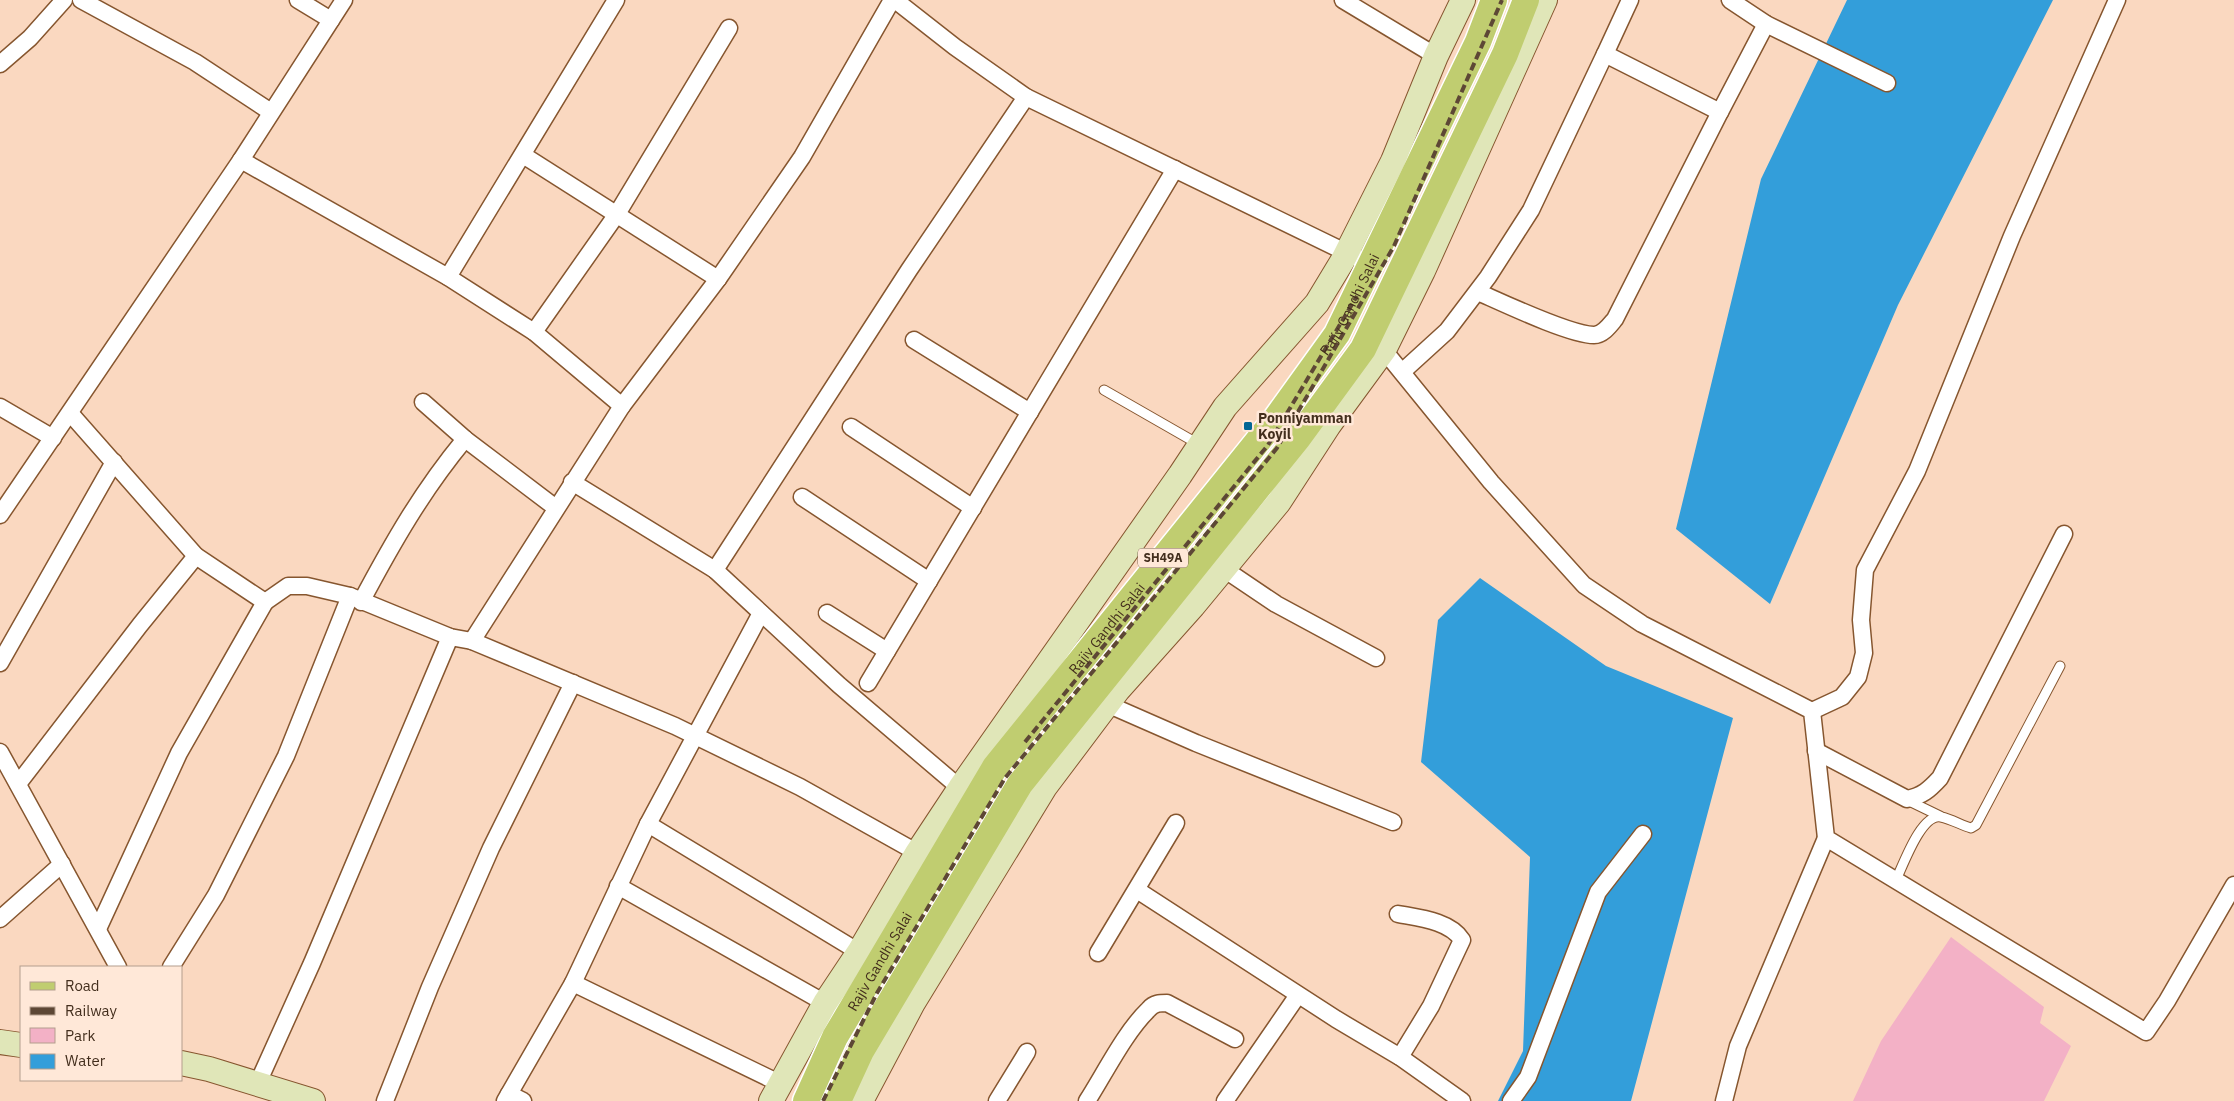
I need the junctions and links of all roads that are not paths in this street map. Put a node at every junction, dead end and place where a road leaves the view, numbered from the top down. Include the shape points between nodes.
1 (64, 0) edge
2 (81, 0) edge
3 (298, 0) edge
4 (344, 0) edge
5 (616, 0) edge
6 (894, 0) edge
7 (1343, 0) edge
8 (1463, 0) edge
9 (1494, 0) edge
10 (1526, 0) edge
11 (1545, 0) edge
12 (1630, 0) edge
13 (1730, 0) edge
14 (2117, 0) edge
15 (331, 20) junction
16 (1766, 24) junction
17 (728, 28) dead end
18 (1605, 54) junction
19 (1436, 56) junction
20 (0, 64) edge
21 (1887, 83) dead end
22 (1026, 97) junction
23 (271, 112) junction
24 (1720, 112) junction
25 (523, 155) junction
26 (241, 160) junction
27 (1176, 169) junction
28 (617, 214) junction
29 (1347, 252) junction
30 (1370, 264) junction
31 (448, 277) junction
32 (718, 279) junction
33 (1478, 292) junction
34 (534, 332) junction
35 (914, 340) dead end
36 (1377, 341) junction
37 (1402, 372) junction
38 (1104, 390) dead end
39 (423, 402) dead end
40 (622, 406) junction
41 (0, 407) edge
42 (1030, 412) junction
43 (70, 413) junction
44 (851, 428) dead end
45 (53, 438) junction
46 (465, 439) junction
47 (1200, 445) junction
48 (114, 462) junction
49 (572, 482) junction
50 (802, 497) dead end
51 (556, 508) junction
52 (973, 508) junction
53 (0, 516) edge
54 (2064, 534) dead end
55 (196, 556) junction
56 (1224, 569) junction
57 (715, 570) junction
58 (929, 581) junction
59 (356, 599) junction
60 (265, 602) junction
61 (761, 613) junction
62 (827, 613) dead end
63 (450, 637) junction
64 (472, 641) junction
65 (887, 651) junction
66 (1376, 658) dead end
67 (0, 662) edge
68 (2060, 666) dead end
69 (573, 683) junction
70 (868, 683) dead end
71 (1107, 704) junction
72 (1812, 711) junction
73 (695, 735) junction
74 (1816, 751) junction
75 (0, 752) edge
76 (18, 784) junction
77 (960, 788) junction
78 (1907, 799) junction
79 (1940, 816) junction
80 (1393, 822) dead end
81 (1176, 823) dead end
82 (648, 824) junction
83 (1643, 834) dead end
84 (1826, 838) junction
85 (928, 858) junction
86 (62, 864) junction
87 (1895, 882) junction
88 (2234, 885) edge
89 (618, 886) junction
90 (1137, 890) junction
91 (1398, 914) dead end
92 (0, 919) edge
93 (98, 929) junction
94 (859, 952) junction
95 (1098, 953) dead end
96 (117, 966) edge
97 (172, 966) edge
98 (573, 983) junction
99 (1298, 995) junction
100 (825, 1003) junction
101 (1235, 1039) dead end
102 (0, 1042) edge
103 (20, 1045) edge
104 (1027, 1052) dead end
105 (1400, 1057) junction
106 (182, 1063) edge
107 (257, 1084) junction
108 (775, 1092) edge
109 (512, 1099) edge
110 (313, 1101) edge
111 (385, 1101) edge
112 (806, 1101) edge
113 (838, 1101) edge
114 (861, 1101) edge
115 (997, 1101) edge
116 (1087, 1101) edge
117 (1225, 1101) edge
118 (1462, 1101) edge
119 (1511, 1101) edge
120 (1724, 1101) edge

1 - 20 street via 30,38
2 - 23 street via 195,62
3 - 15 street
4 - 15 street
5 - 25 street
6 - 22 street
6 - 32 street via 802,157
7 - 19 street
8 - 19 street
9 - 30 main road, Rajiv Gandhi Salai / SH49A via 1478,42
10 - 36 main road, Rajiv Gandhi Salai / SH49A
11 - 36 street via 1423,271
12 - 18 street
13 - 16 street
14 - 72 street via 2012,236 1917,471 1865,570 1861,620 1864,654 1858,677 1842,698
15 - 23 street
16 - 21 street
16 - 24 street
17 - 28 street
18 - 24 street
18 - 33 street via 1531,210
19 - 29 street via 1393,161
22 - 27 street
22 - 57 street
23 - 26 street
24 - 33 street via 1615,319 1606,329 1595,335 1573,331
25 - 28 street
25 - 31 street
26 - 31 street
26 - 43 street
27 - 29 street
27 - 42 street
28 - 32 street
28 - 34 street
29 - 30 street
29 - 47 street via 1317,303 1225,407
30 - 85 main road, Rajiv Gandhi Salai / SH49A via 1337,334 1268,428 995,767
31 - 34 street
32 - 40 street
33 - 37 street via 1448,331
34 - 40 street
35 - 42 street
36 - 37 street
36 - 56 street via 1329,425 1279,502
36 - 113 main road, Rajiv Gandhi Salai / SH49A via 1363,349 1298,438 1020,784 861,1051
37 - 72 street via 1491,482 1584,585 1642,624
38 - 47 lane
39 - 46 street
40 - 49 street
41 - 45 street
42 - 52 street
43 - 45 street
43 - 48 street
44 - 52 street
45 - 53 street
46 - 51 street
46 - 59 street via 435,475
47 - 77 street
48 - 55 street
48 - 67 street
49 - 51 street
49 - 57 street
50 - 58 street
51 - 64 street
52 - 58 street
54 - 78 street via 1940,778 1927,792
55 - 60 street
55 - 76 street
56 - 66 street via 1276,604
56 - 71 street
57 - 61 street
58 - 65 street
59 - 60 street via 307,586 288,586
59 - 63 street
59 - 97 street via 286,756 216,895
60 - 93 street via 179,753
61 - 73 street
61 - 77 street via 839,685
62 - 65 street
63 - 64 street
63 - 107 street via 312,963
64 - 69 street
65 - 70 street
68 - 79 lane via 1976,825 1971,828
69 - 73 street
69 - 111 street via 491,848 430,987
71 - 80 street
71 - 114 street via 1035,802 913,1003
72 - 74 street
73 - 82 street
73 - 85 street via 800,787
74 - 78 street
74 - 84 street
75 - 76 street
76 - 86 street
77 - 85 street
78 - 79 lane
79 - 87 lane via 1930,818 1922,826
81 - 90 street
82 - 89 street
82 - 94 street
83 - 119 street via 1598,892 1528,1077
84 - 87 street
84 - 120 street via 1738,1046
85 - 94 street
85 - 112 main road, Rajiv Gandhi Salai / SH49A via 835,1037
86 - 92 street
86 - 93 street
87 - 88 street via 2146,1032
89 - 98 street
89 - 100 street
90 - 95 street
90 - 99 street
91 - 105 street via 1448,928 1462,940 1431,1006
93 - 96 street
94 - 100 street
98 - 108 street
98 - 109 street
99 - 105 street
99 - 117 street
100 - 108 street
101 - 116 street via 1167,1003 1159,1002 1150,1008 1124,1042
102 - 103 street
104 - 115 street
105 - 118 street
106 - 107 street
107 - 110 street

